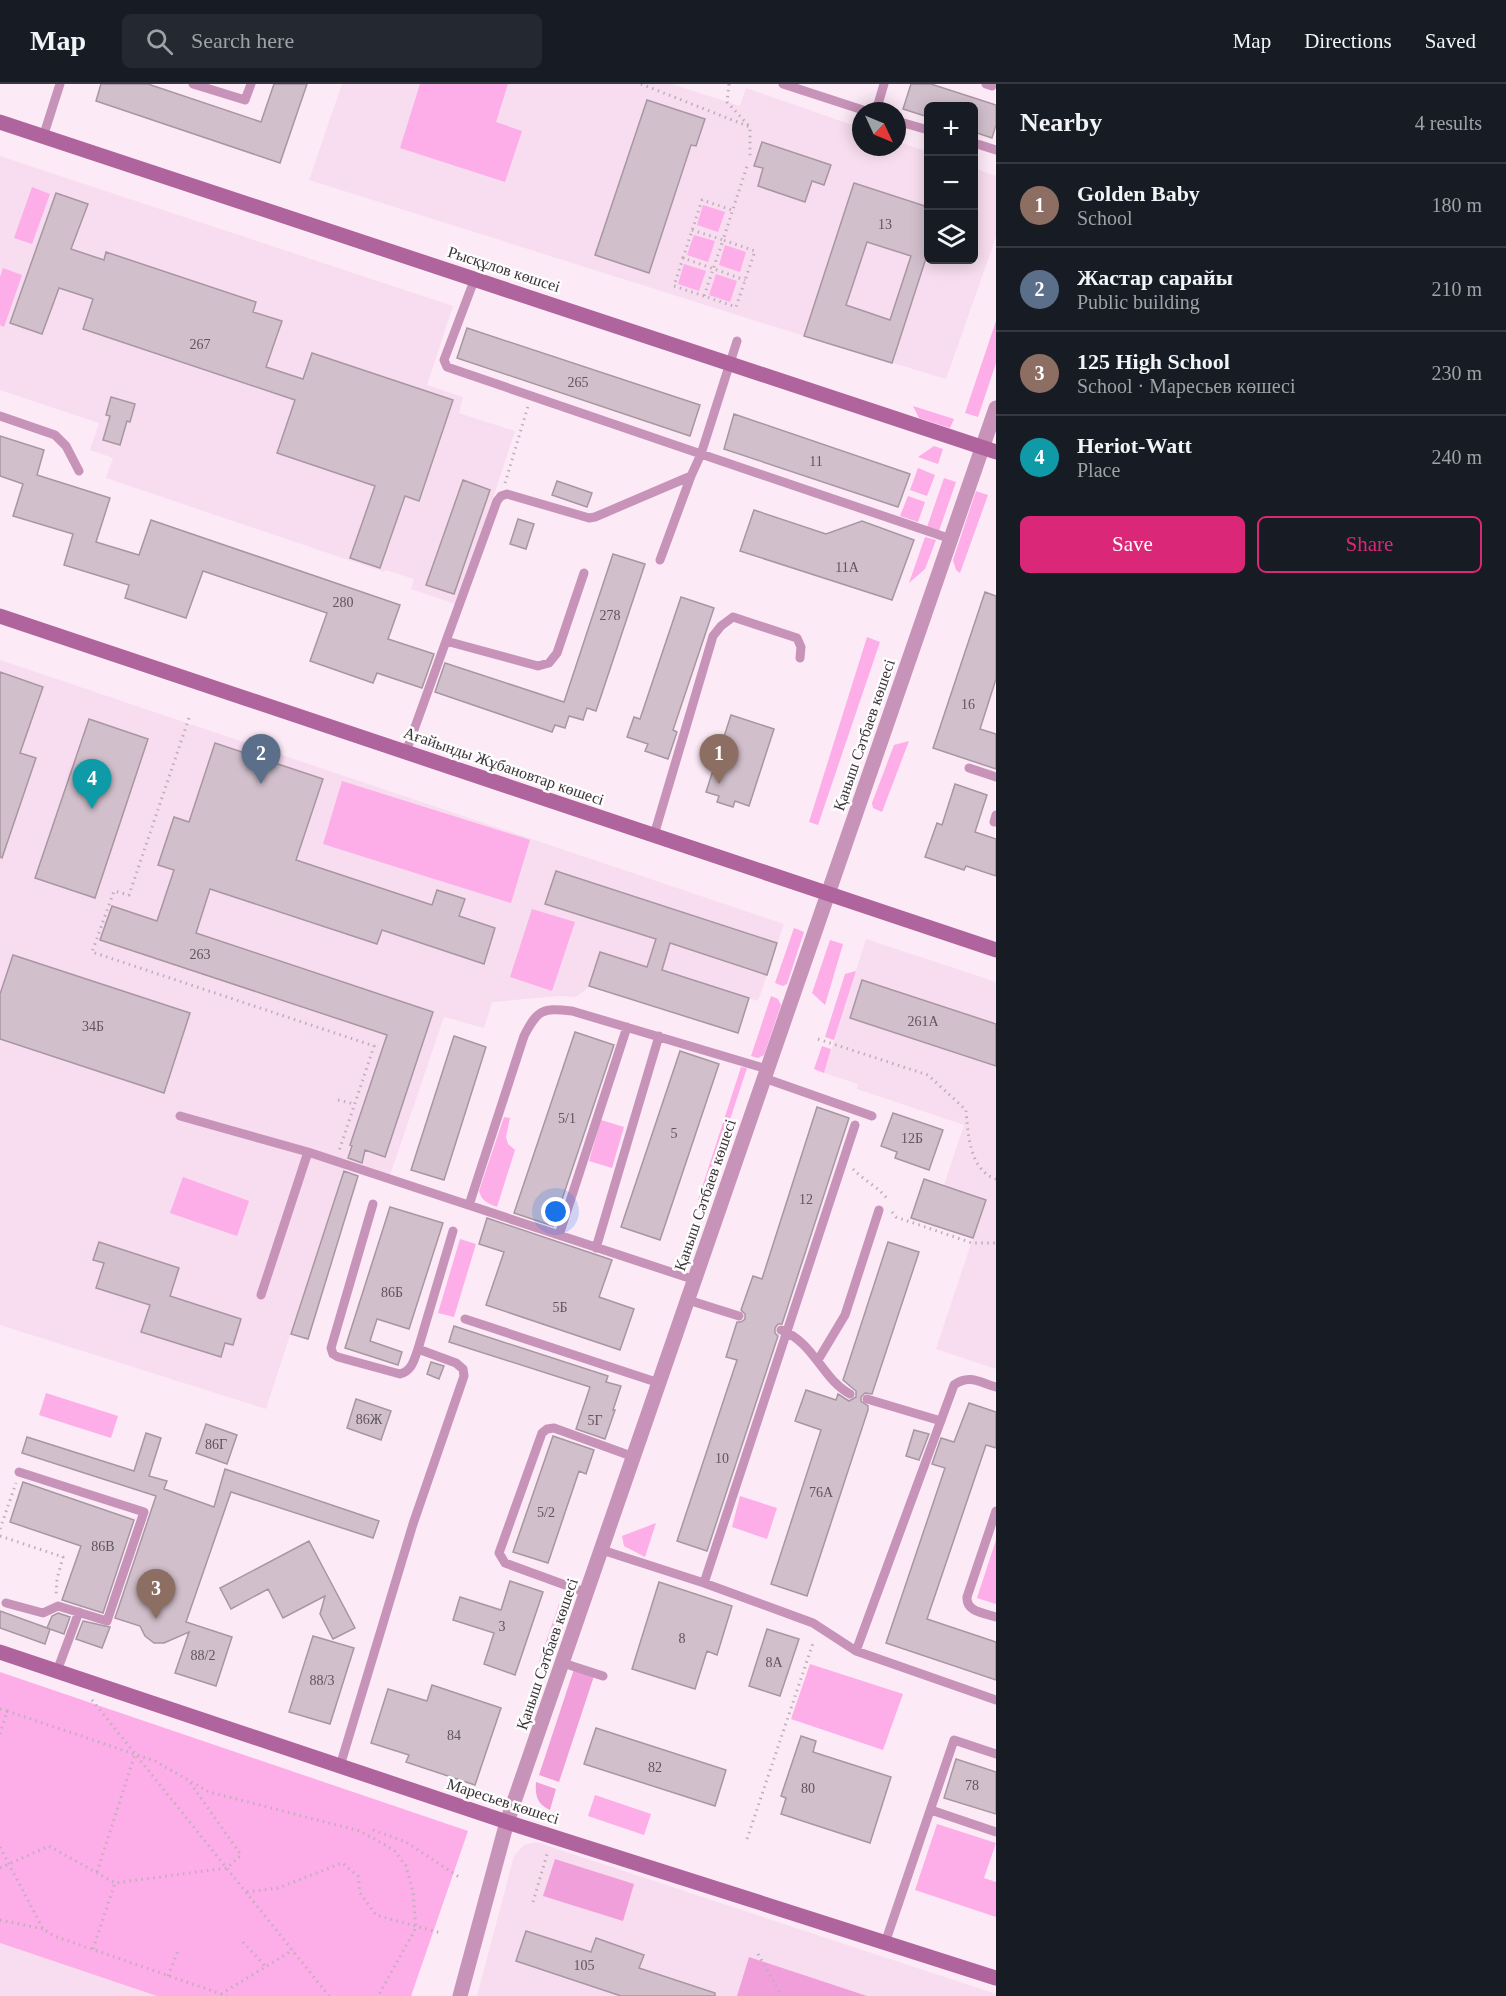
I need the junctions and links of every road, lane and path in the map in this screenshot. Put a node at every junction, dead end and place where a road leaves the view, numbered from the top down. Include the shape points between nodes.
1 (60, 84) edge
2 (193, 84) edge
3 (251, 84) edge
4 (641, 84) edge
5 (729, 84) edge
6 (783, 84) edge
7 (884, 84) edge
8 (986, 84) edge
9 (993, 84) edge
10 (879, 102) edge
11 (852, 106) edge
12 (0, 122) edge
13 (906, 124) edge
14 (750, 127) junction
15 (924, 129) edge
16 (43, 136) junction
17 (978, 144) edge
18 (996, 150) edge
19 (750, 157) dead end
20 (748, 163) dead end
21 (732, 210) junction
22 (692, 230) junction
23 (723, 240) junction
24 (682, 258) junction
25 (713, 269) junction
26 (474, 278) junction
27 (745, 280) junction
28 (704, 296) junction
29 (737, 341) dead end
30 (730, 363) junction
31 (531, 396) junction
32 (996, 408) edge
33 (0, 416) edge
34 (990, 450) edge
35 (701, 454) junction
36 (79, 471) dead end
37 (691, 476) junction
38 (501, 496) junction
39 (951, 539) junction
40 (660, 560) dead end
41 (584, 573) dead end
42 (0, 616) edge
43 (446, 641) junction
44 (800, 658) dead end
45 (189, 718) dead end
46 (406, 752) junction
47 (969, 768) dead end
48 (996, 777) edge
49 (996, 815) edge
50 (996, 822) edge
51 (654, 836) junction
52 (827, 893) junction
53 (996, 950) edge
54 (627, 1027) junction
55 (659, 1036) junction
56 (818, 1039) dead end
57 (765, 1074) junction
58 (338, 1100) dead end
59 (354, 1104) junction
60 (180, 1116) dead end
61 (872, 1116) dead end
62 (855, 1125) dead end
63 (308, 1152) junction
64 (336, 1161) junction
65 (850, 1167) dead end
66 (996, 1179) edge
67 (373, 1204) dead end
68 (469, 1205) junction
69 (879, 1210) dead end
70 (453, 1231) dead end
71 (558, 1235) junction
72 (996, 1244) edge
73 (596, 1248) junction
74 (695, 1280) junction
75 (261, 1295) dead end
76 (688, 1300) junction
77 (739, 1316) dead end
78 (465, 1319) dead end
79 (784, 1331) junction
80 (417, 1349) junction
81 (818, 1360) junction
82 (659, 1383) junction
83 (996, 1387) edge
84 (850, 1394) dead end
85 (867, 1399) dead end
86 (941, 1421) junction
87 (634, 1457) junction
88 (20, 1472) joint
89 (996, 1511) edge
90 (0, 1529) edge
91 (0, 1536) edge
92 (602, 1550) junction
93 (704, 1583) junction
94 (587, 1593) junction
95 (6, 1602) dead end
96 (58, 1606) junction
97 (79, 1612) junction
98 (996, 1617) edge
99 (819, 1627) junction
100 (856, 1651) junction
101 (0, 1652) edge
102 (563, 1662) junction
103 (57, 1671) junction
104 (603, 1676) dead end
105 (74, 1677) junction
106 (996, 1700) edge
107 (0, 1709) edge
108 (7, 1711) junction
109 (0, 1734) edge
110 (135, 1754) junction
111 (996, 1754) edge
112 (340, 1766) junction
113 (187, 1779) junction
114 (931, 1810) junction
115 (507, 1822) junction
116 (373, 1830) dead end
117 (996, 1832) edge
118 (747, 1839) dead end
119 (0, 1847) edge
120 (548, 1851) dead end
121 (9, 1864) junction
122 (0, 1868) edge
123 (227, 1868) junction
124 (97, 1872) junction
125 (459, 1877) dead end
126 (116, 1883) junction
127 (247, 1892) junction
128 (533, 1902) dead end
129 (0, 1920) edge
130 (43, 1929) junction
131 (441, 1934) dead end
132 (243, 1942) dead end
133 (885, 1943) junction
134 (179, 1948) dead end
135 (93, 1949) junction
136 (293, 1950) junction
137 (758, 1954) dead end
138 (266, 1966) junction
139 (168, 1976) junction
140 (996, 1978) edge
141 (221, 1994) junction
142 (227, 1996) edge
143 (328, 1996) edge
144 (378, 1996) edge
145 (460, 1996) edge
146 (782, 1996) edge

1 - 16 lane
2 - 3 lane via 246,100
4 - 14 path
5 - 14 path via 727,102
6 - 11 lane
7 - 10 lane
8 - 9 lane
12 - 16 street, Рысқұлов көшсеі
13 - 15 lane
14 - 19 path
16 - 26 street, Рысқұлов көшсеі
17 - 18 lane
20 - 21 path
21 - 22 path via 702,201
21 - 23 path
22 - 23 path
22 - 24 path
23 - 25 path
23 - 27 path via 755,251
24 - 25 path
24 - 28 path via 674,286
25 - 27 path
25 - 28 path
26 - 30 street, Рысқұлов көшсеі
26 - 31 lane via 445,364
27 - 28 path via 736,307
29 - 30 lane
30 - 34 street, Рысқұлов көшсеі
30 - 35 lane
31 - 35 lane
31 - 38 path
32 - 34 street, Қаныш Сәтбаев көшесі
33 - 36 lane via 55,435 66,446
34 - 39 street, Қаныш Сәтбаев көшесі
35 - 37 lane
35 - 39 lane
37 - 38 lane via 588,518 507,494
37 - 40 lane
38 - 43 lane
39 - 52 street, Қаныш Сәтбаев көшесі
41 - 43 lane via 549,663 538,666
42 - 46 street, Ағайынды Жұбановтар көшесі
43 - 46 lane
44 - 51 lane via 797,638 733,617 721,626 713,636
45 - 59 path via 129,895 114,891 92,952 374,1046
46 - 51 street, Ағайынды Жұбановтар көшесі
47 - 48 lane
49 - 50 lane
51 - 52 street, Ағайынды Жұбановтар көшесі
52 - 53 street, Ағайынды Жұбановтар көшесі
52 - 57 street, Қаныш Сәтбаев көшесі
54 - 55 lane
54 - 68 lane via 572,1011 550,1009 534,1017 524,1036
54 - 71 lane
55 - 57 lane
55 - 73 lane
56 - 66 path via 928,1075 966,1110 974,1158 988,1177
57 - 61 lane
57 - 74 street, Қаныш Сәтбаев көшесі
58 - 59 path
59 - 64 path
60 - 63 lane
62 - 79 lane
63 - 64 lane
63 - 75 lane
64 - 68 lane
65 - 72 path via 885,1195 896,1217 972,1243
67 - 80 lane via 331,1348 338,1357 400,1374 411,1367
68 - 71 lane
69 - 81 lane via 845,1315
70 - 80 lane
71 - 73 lane
73 - 74 lane
74 - 76 street, Қаныш Сәтбаев көшесі
76 - 77 lane
76 - 82 street, Қаныш Сәтбаев көшесі
78 - 82 lane
79 - 81 lane via 809,1348
79 - 93 lane
80 - 112 lane via 456,1363 464,1376 413,1524
81 - 84 lane via 840,1389
82 - 87 street, Қаныш Сәтбаев көшесі
83 - 86 lane via 962,1379 954,1386
85 - 86 lane
86 - 100 lane
87 - 92 street, Қаныш Сәтбаев көшесі
87 - 94 lane via 554,1428 547,1429 542,1433 499,1553 505,1563
88 - 90 path
88 - 97 lane via 144,1512 107,1621
89 - 98 lane via 967,1604
91 - 96 path via 63,1557 57,1579
92 - 93 lane
92 - 94 street, Қаныш Сәтбаев көшесі
93 - 99 lane
94 - 102 street, Қаныш Сәтбаев көшесі
95 - 96 lane via 43,1613
96 - 97 lane
97 - 103 lane
99 - 100 lane
99 - 118 path
100 - 106 lane
101 - 103 street, Маресьев көшесі
102 - 104 lane
102 - 115 street, Қаныш Сәтбаев көшесі
103 - 105 street, Маресьев көшесі
105 - 110 path
105 - 112 street, Маресьев көшесі
107 - 108 path
108 - 109 path
108 - 110 path
110 - 113 path
110 - 123 path
110 - 124 path
111 - 114 lane via 954,1740
112 - 115 street, Маресьев көшесі
113 - 123 path via 241,1855
113 - 144 path via 209,1792 360,1831 394,1850 406,1866 416,1928
114 - 117 lane
114 - 133 lane
115 - 133 street, Маресьев көшесі
115 - 145 street, Қаныш Сәтбаев көшесі
116 - 125 path via 406,1842
119 - 121 path
120 - 128 path
121 - 122 path
121 - 124 path via 49,1846
121 - 130 path
123 - 126 path
123 - 127 path
124 - 126 path
126 - 135 path
127 - 131 path via 278,1888 342,1863 358,1876 360,1893 376,1915
127 - 136 path
129 - 130 path
130 - 135 path
132 - 138 path
133 - 140 street, Маресьев көшесі
134 - 139 path
135 - 139 path
136 - 138 path
136 - 143 path
137 - 146 path
138 - 141 path
139 - 141 path
141 - 142 path

